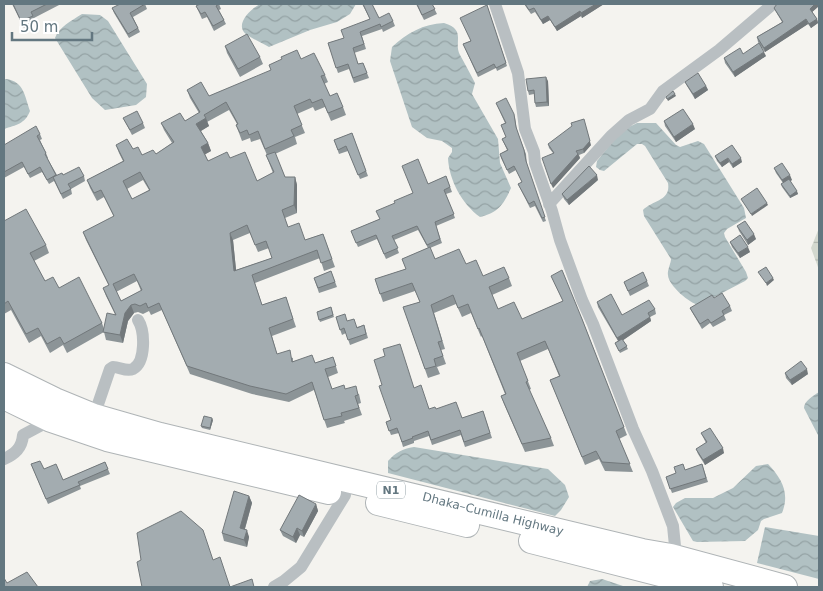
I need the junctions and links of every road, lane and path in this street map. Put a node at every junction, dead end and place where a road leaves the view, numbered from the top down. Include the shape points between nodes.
1 (495, 4) edge
2 (773, 4) edge
3 (549, 204) junction
4 (138, 320) dead end
5 (4, 375) edge
6 (4, 398) edge
7 (94, 416) junction
8 (51, 420) junction
9 (4, 459) edge
10 (345, 495) junction
11 (671, 556) junction
12 (274, 587) edge
13 (710, 587) edge
14 (785, 587) edge

1 - 3 street via 518,73 525,130
2 - 3 street via 720,50 663,91 650,109 629,120 611,136
3 - 11 street via 582,300 666,506 676,546
4 - 7 street via 144,344 140,360 133,369 110,369
5 - 7 highway, Dhaka–Cumilla Highway / N1
6 - 8 highway, Dhaka–Cumilla Highway / N1
7 - 11 highway, Dhaka–Cumilla Highway / N1 via 160,435
8 - 9 street via 23,435 19,449
8 - 10 highway, Dhaka–Cumilla Highway / N1 via 107,439
10 - 12 street via 301,567
10 - 13 highway, Dhaka–Cumilla Highway / N1
11 - 14 highway, Dhaka–Cumilla Highway / N1

